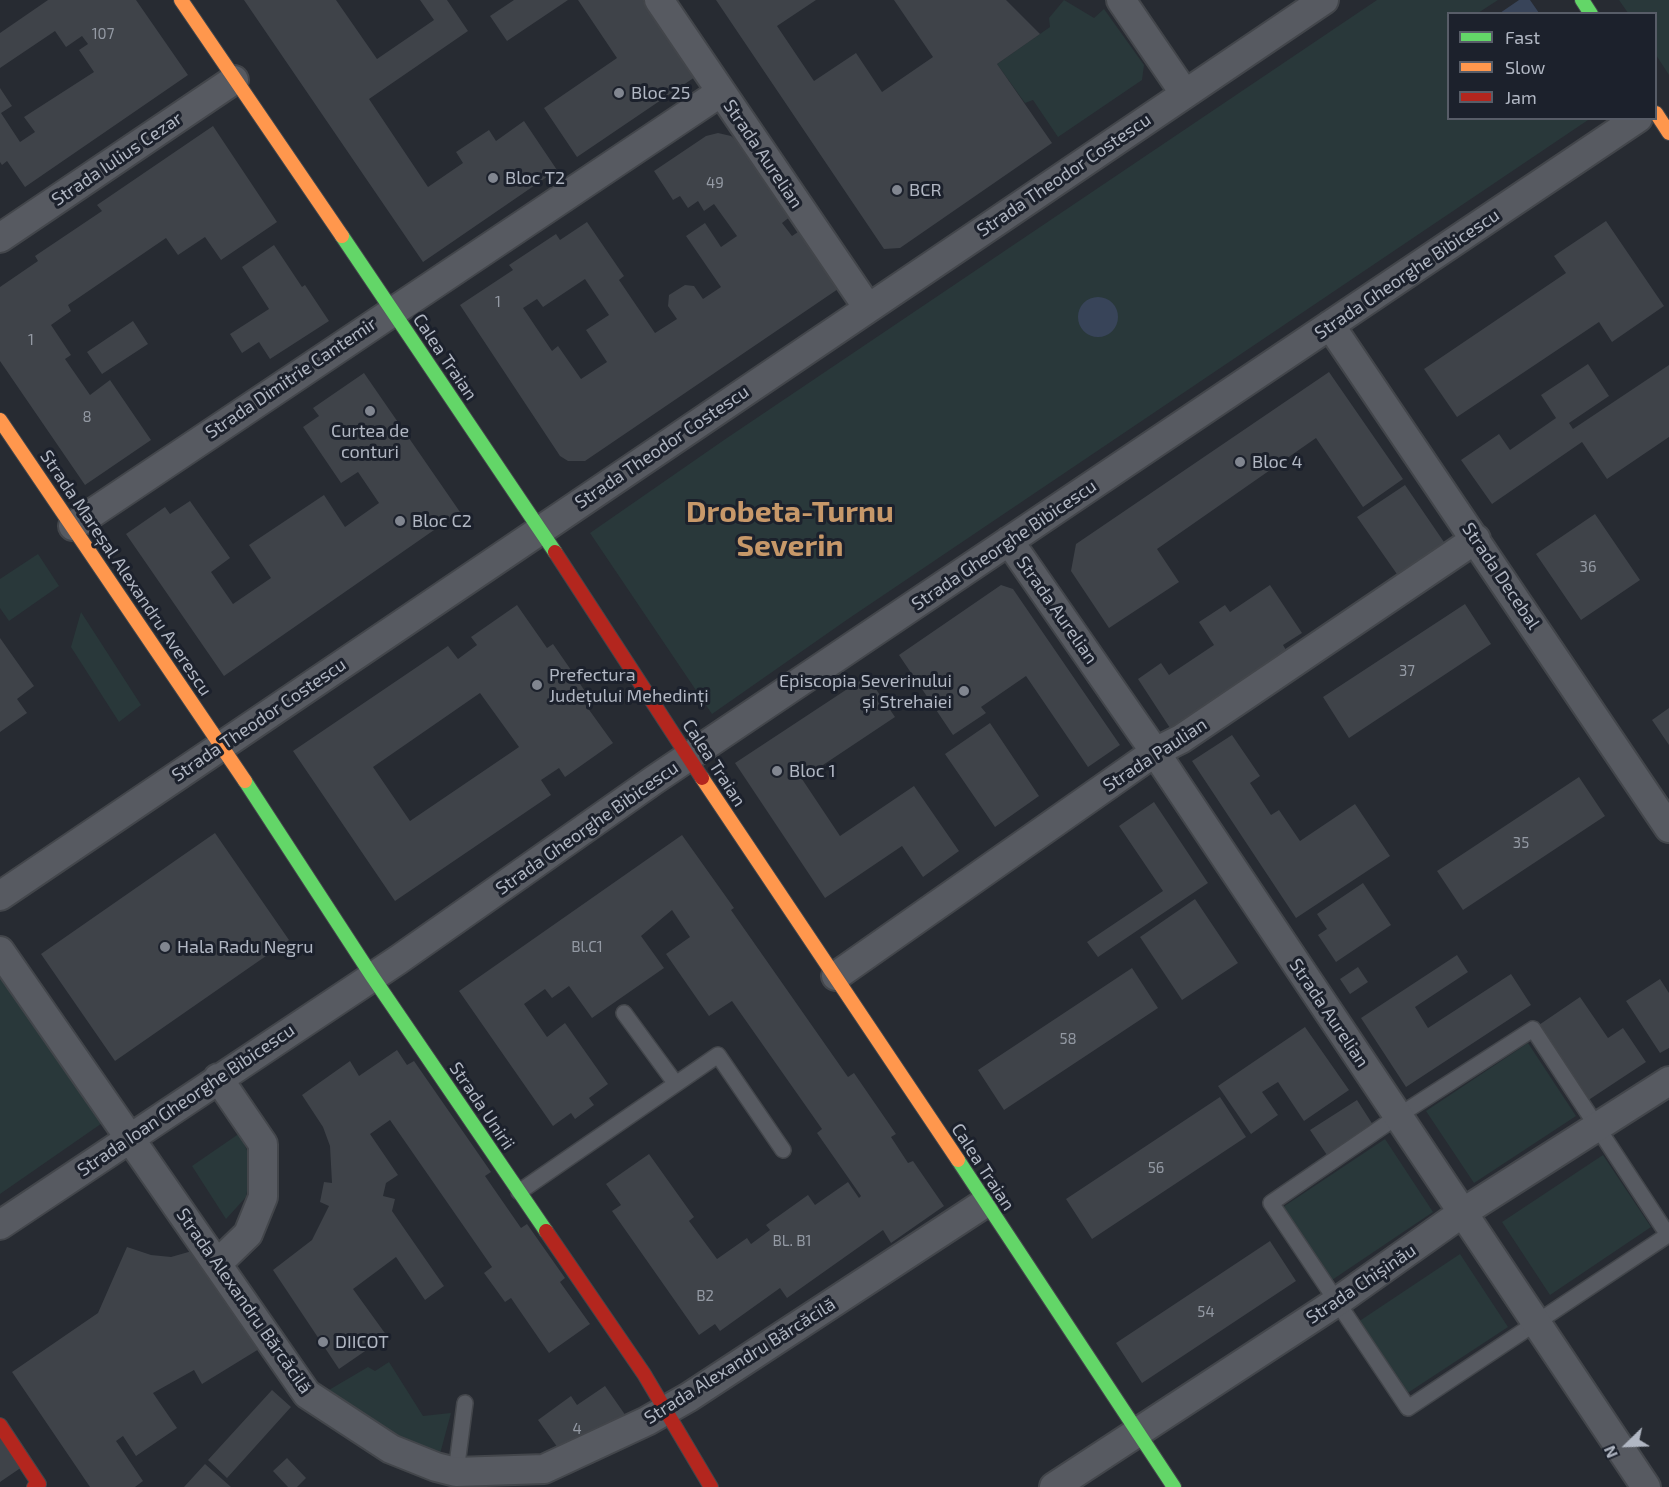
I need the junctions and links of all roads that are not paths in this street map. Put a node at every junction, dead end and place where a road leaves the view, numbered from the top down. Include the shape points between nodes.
1 (181, 0) edge
2 (659, 0) edge
3 (1121, 0) edge
4 (1324, 0) edge
5 (234, 80) junction
6 (721, 92) junction
7 (1185, 94) junction
8 (1658, 107) edge
9 (1635, 120) edge
10 (1669, 133) edge
11 (0, 238) edge
12 (868, 308) junction
13 (391, 310) junction
14 (1330, 325) junction
15 (0, 420) edge
16 (72, 526) junction
17 (540, 529) junction
18 (1476, 539) junction
19 (1009, 541) junction
20 (221, 746) junction
21 (1155, 752) junction
22 (688, 757) junction
23 (1669, 828) edge
24 (0, 896) edge
25 (0, 951) edge
26 (372, 976) junction
27 (836, 976) junction
28 (624, 1012) dead end
29 (218, 1078) junction
30 (1669, 1081) edge
31 (676, 1084) junction
32 (1398, 1116) junction
33 (1597, 1128) junction
34 (128, 1138) junction
35 (783, 1150) dead end
36 (519, 1192) junction
37 (985, 1203) junction
38 (1462, 1213) junction
39 (0, 1225) edge
40 (218, 1263) junction
41 (1338, 1301) junction
42 (1537, 1322) junction
43 (465, 1403) dead end
44 (667, 1409) junction
45 (0, 1425) edge
46 (1136, 1432) junction
47 (454, 1479) edge
48 (38, 1486) edge
49 (711, 1487) edge
50 (1054, 1487) edge
51 (1174, 1487) edge
52 (1646, 1487) edge

1 - 5 street, Calea Traian
2 - 6 street, Strada Aurelian
3 - 7 street
4 - 7 street, Strada Theodor Costescu
5 - 11 street, Strada Iulius Cezar
5 - 13 street, Calea Traian
6 - 12 street, Strada Aurelian
6 - 13 street, Strada Dimitrie Cantemir
7 - 12 street, Strada Theodor Costescu
8 - 10 street
9 - 14 street, Strada Gheorghe Bibicescu
12 - 17 street, Strada Theodor Costescu
13 - 16 street, Strada Dimitrie Cantemir
13 - 17 street, Calea Traian
14 - 18 street, Strada Decebal
14 - 19 street, Strada Gheorghe Bibicescu
15 - 16 street, Strada Mareșal Alexandru Averescu
16 - 20 street, Strada Mareșal Alexandru Averescu
17 - 20 street, Strada Theodor Costescu
17 - 22 street, Calea Traian
18 - 21 street, Strada Paulian via 1181,739
18 - 23 street, Strada Decebal
19 - 21 street, Strada Aurelian
19 - 22 street, Strada Gheorghe Bibicescu
20 - 24 street, Strada Theodor Costescu
20 - 26 street, Strada Unirii
21 - 27 street, Strada Paulian
21 - 32 street, Strada Aurelian
22 - 26 street, Strada Gheorghe Bibicescu
22 - 27 street, Calea Traian
25 - 34 street, Strada Alexandru Bărcăcilă
26 - 29 street, Strada Ioan Gheorghe Bibicescu
26 - 36 street, Strada Unirii
27 - 37 street, Calea Traian
28 - 31 lane
29 - 34 street, Strada Ioan Gheorghe Bibicescu
29 - 40 street via 263,1144 263,1197 248,1234
30 - 33 street, Strada Chișinău
31 - 35 lane via 718,1055
31 - 36 lane
32 - 33 lane via 1533,1029
32 - 38 street, Strada Aurelian
32 - 41 lane via 1271,1203
33 - 38 street, Strada Chișinău
33 - 42 lane via 1668,1235
34 - 39 street, Strada Ioan Gheorghe Bibicescu
34 - 40 street, Strada Alexandru Bărcăcilă
36 - 44 street, Strada Unirii
37 - 44 street, Strada Alexandru Bărcăcilă
37 - 46 street, Calea Traian
38 - 41 street, Strada Chișinău
38 - 42 street, Strada Aurelian
40 - 47 street, Strada Alexandru Bărcăcilă via 308,1395 390,1449 436,1467
41 - 42 lane via 1408,1408
41 - 46 street, Strada Chișinău
42 - 52 street, Strada Aurelian
43 - 47 lane
44 - 47 street, Strada Alexandru Bărcăcilă via 544,1469
44 - 49 street, Strada Unirii
45 - 48 street
46 - 50 street, Strada Chișinău
46 - 51 street, Calea Traian

